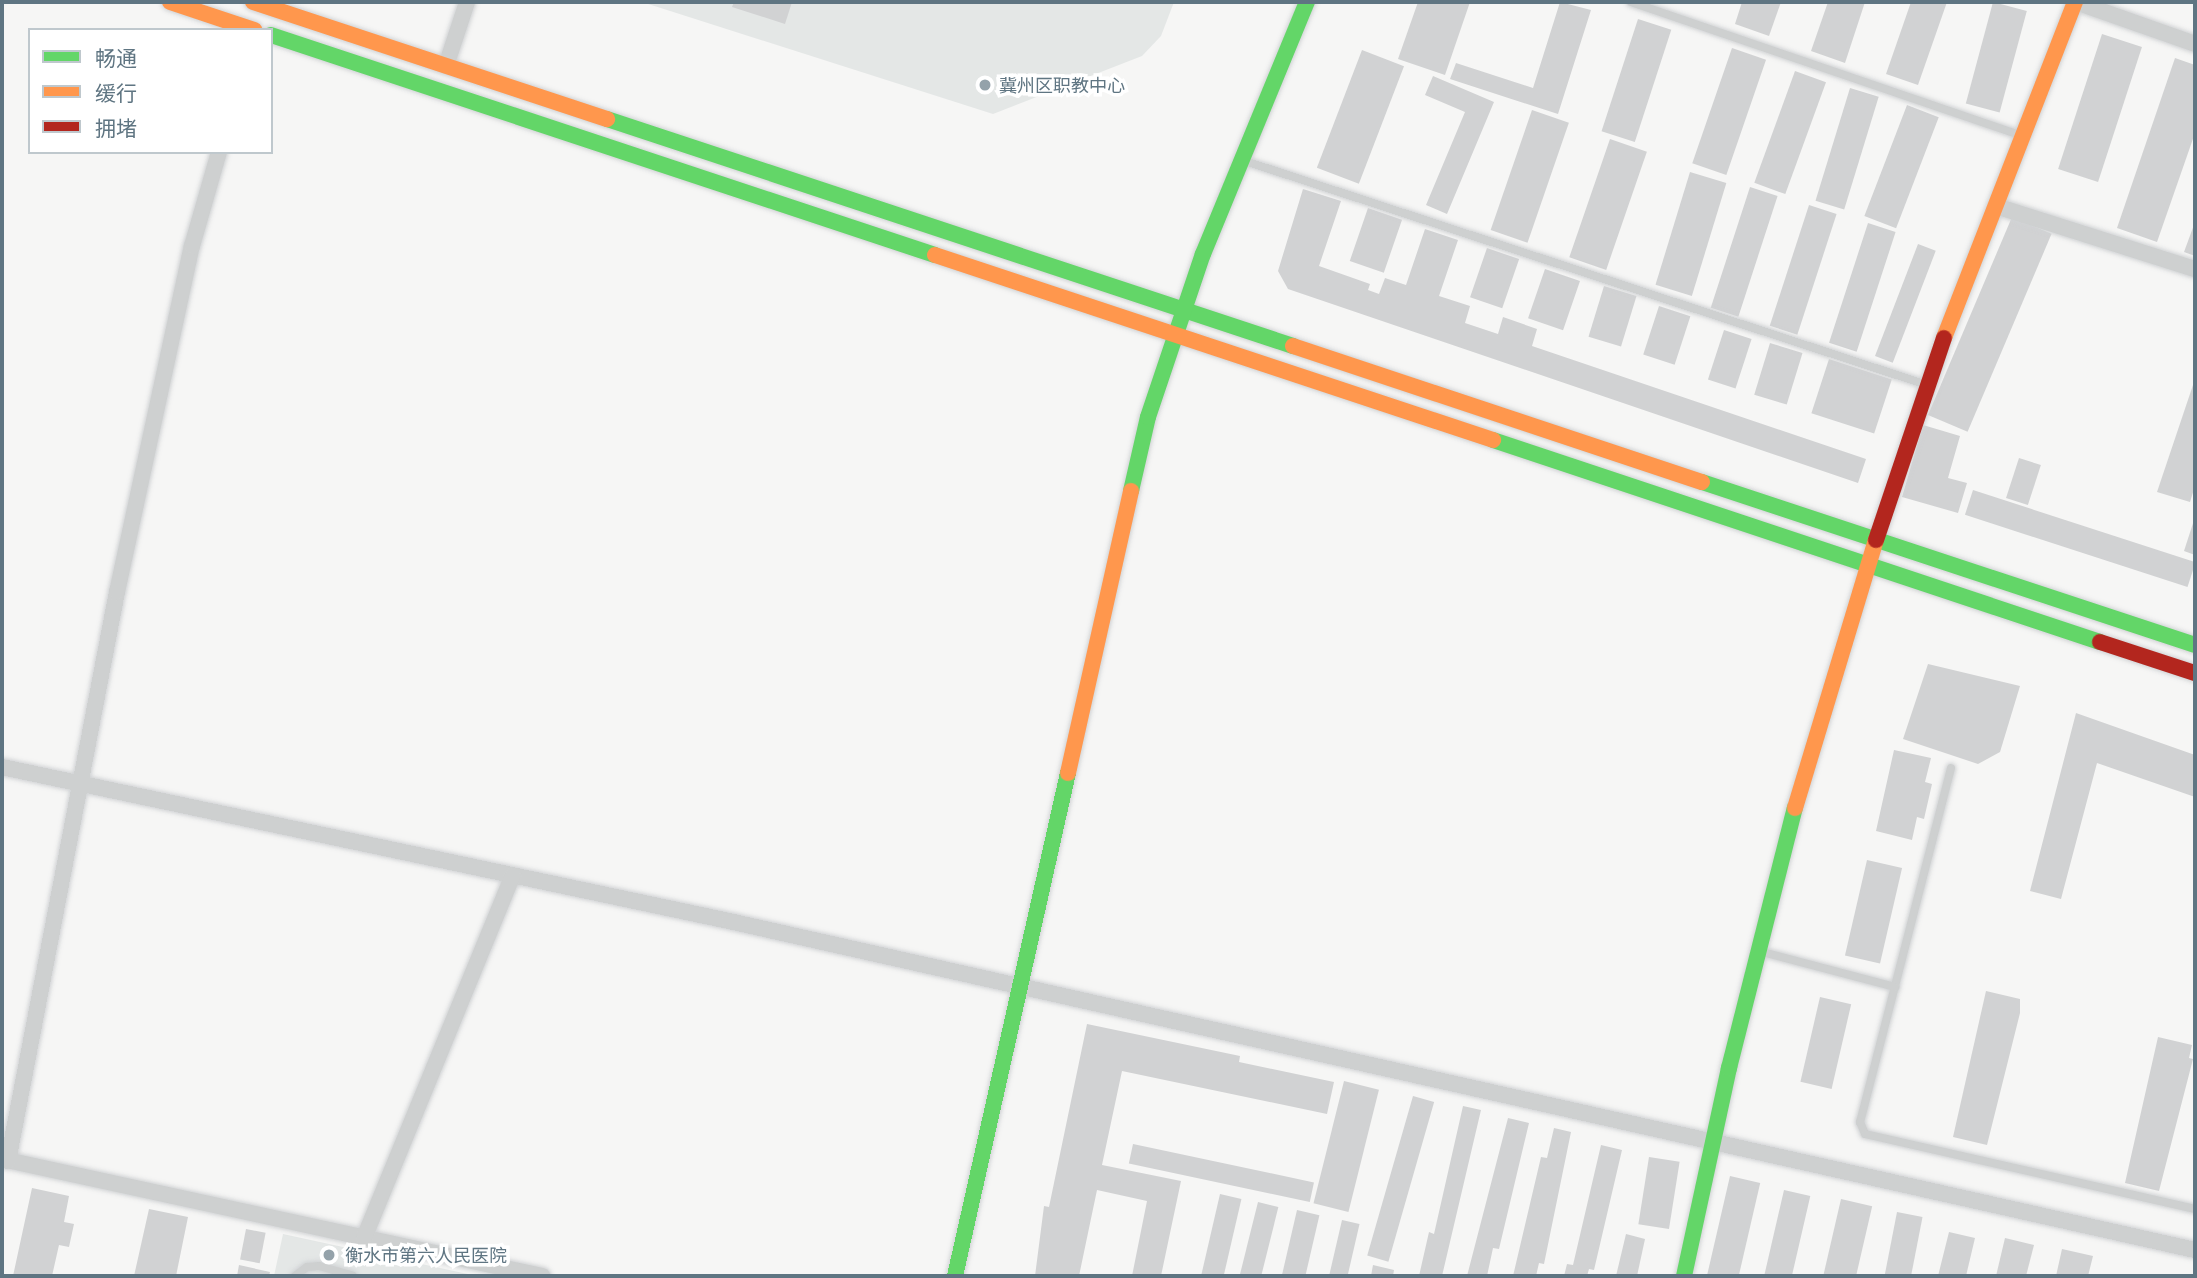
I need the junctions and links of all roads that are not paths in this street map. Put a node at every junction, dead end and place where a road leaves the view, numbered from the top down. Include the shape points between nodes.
1 (170, 2) edge
2 (253, 2) edge
3 (467, 2) edge
4 (1307, 2) edge
5 (1631, 2) edge
6 (2075, 2) edge
7 (248, 28) edge
8 (273, 36) edge
9 (2195, 44) edge
10 (446, 66) junction
11 (2023, 136) junction
12 (218, 154) edge
13 (1242, 160) junction
14 (1996, 206) junction
15 (2195, 268) edge
16 (1182, 309) junction
17 (1174, 334) junction
18 (1928, 386) junction
19 (1876, 539) junction
20 (1868, 563) junction
21 (2195, 645) edge
22 (2195, 673) edge
23 (2, 767) edge
24 (1951, 768) dead end
25 (80, 783) junction
26 (513, 875) junction
27 (1759, 951) junction
28 (1895, 987) junction
29 (1020, 988) junction
30 (1714, 1140) junction
31 (5, 1160) edge
32 (2195, 1209) edge
33 (364, 1238) junction
34 (2195, 1250) edge
35 (295, 1276) edge
36 (352, 1276) edge
37 (542, 1276) edge
38 (955, 1276) edge
39 (1684, 1276) edge

1 - 7 main road
2 - 10 main road
3 - 10 street
4 - 13 main road
5 - 11 lane
6 - 9 street
6 - 11 main road
8 - 17 main road
10 - 16 main road
11 - 14 main road
12 - 25 street via 189,259
13 - 16 main road
13 - 18 lane
14 - 15 street
14 - 18 main road
16 - 17 main road
16 - 19 main road
17 - 20 main road
17 - 29 main road via 1147,417
18 - 19 main road
19 - 20 main road
19 - 21 main road
20 - 22 main road
20 - 27 main road via 1803,778
23 - 25 street
24 - 28 lane
25 - 26 street
25 - 31 street
26 - 29 street
26 - 33 street
27 - 28 lane
27 - 30 main road
28 - 32 lane via 1860,1122 1865,1133
29 - 30 street
29 - 38 main road
30 - 34 street
30 - 39 main road
31 - 33 street
33 - 37 street
35 - 36 lane via 318,1266

